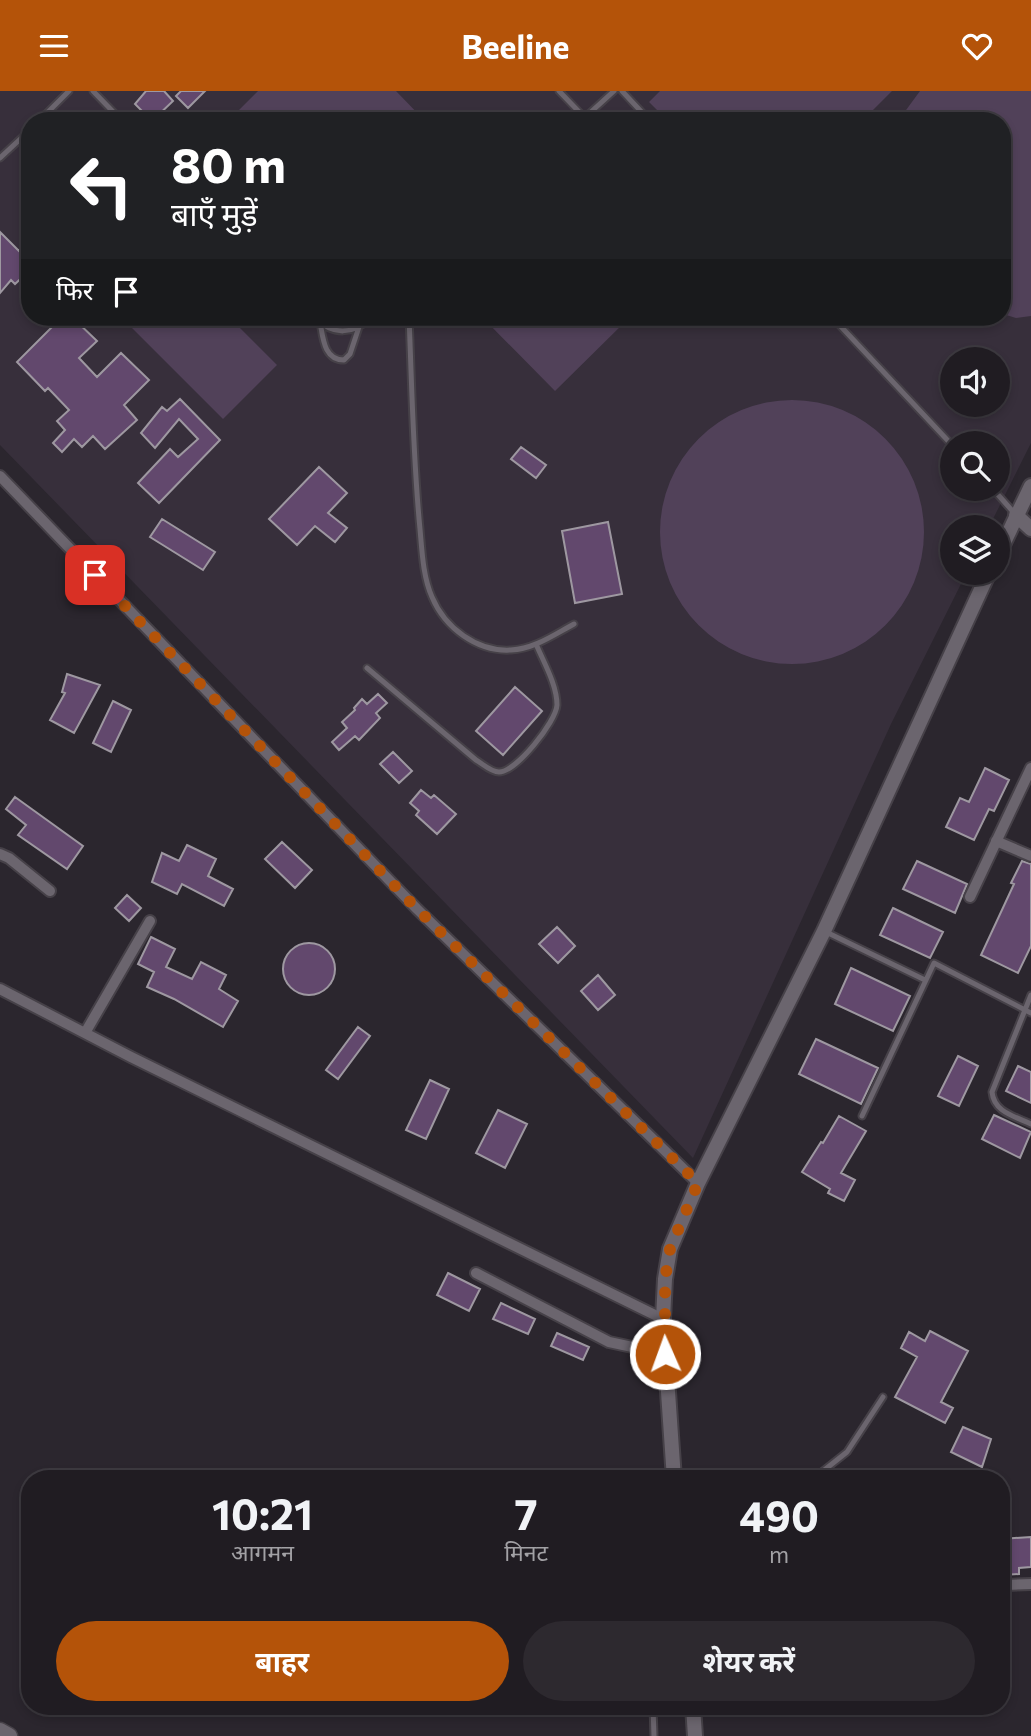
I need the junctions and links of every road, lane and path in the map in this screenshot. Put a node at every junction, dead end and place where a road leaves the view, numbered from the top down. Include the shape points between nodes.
1 (69, 91) edge
2 (93, 91) edge
3 (559, 91) edge
4 (614, 91) edge
5 (622, 91) edge
6 (48, 112) edge
7 (113, 112) edge
8 (577, 112) edge
9 (591, 112) edge
10 (642, 112) edge
11 (21, 138) edge
12 (0, 158) edge
13 (321, 326) edge
14 (328, 326) edge
15 (409, 326) edge
16 (840, 326) edge
17 (359, 327) joint
18 (940, 432) edge
19 (0, 476) edge
20 (1031, 486) edge
21 (1004, 501) edge
22 (1016, 515) junction
23 (1010, 528) edge
24 (1031, 529) edge
25 (983, 585) edge
26 (574, 624) dead end
27 (536, 644) junction
28 (367, 668) dead end
29 (1031, 768) edge
30 (996, 841) junction
31 (0, 854) edge
32 (1031, 856) edge
33 (50, 891) dead end
34 (970, 897) dead end
35 (150, 921) dead end
36 (824, 930) junction
37 (925, 980) junction
38 (0, 989) edge
39 (1031, 995) edge
40 (1023, 1009) junction
41 (1031, 1013) edge
42 (85, 1033) junction
43 (862, 1116) dead end
44 (1031, 1124) edge
45 (698, 1183) junction
46 (476, 1273) dead end
47 (663, 1319) junction
48 (665, 1354) junction
49 (883, 1397) dead end
50 (673, 1470) edge
51 (824, 1470) edge
52 (1031, 1584) edge
53 (1010, 1585) edge
54 (653, 1715) edge
55 (694, 1715) edge
56 (0, 1731) edge
57 (9, 1736) edge
58 (654, 1736) edge
59 (695, 1736) edge

1 - 6 lane
2 - 7 lane
3 - 8 lane
4 - 9 lane
5 - 10 lane
11 - 12 lane
13 - 17 lane via 325,346 336,360 350,354
14 - 17 lane via 347,332
15 - 27 lane via 416,488 431,597 447,621 480,646 513,650
16 - 18 lane
19 - 45 street via 417,909
20 - 22 street
21 - 22 lane
22 - 23 street
22 - 24 street
25 - 36 street
26 - 27 lane
27 - 28 lane via 554,687 556,714 547,730 504,771 492,771 476,760
29 - 30 street
30 - 32 street
30 - 34 street
31 - 33 street
35 - 42 street
36 - 37 lane
36 - 45 street
37 - 40 lane via 934,963
37 - 43 lane
38 - 42 street
39 - 40 lane
40 - 41 lane
40 - 44 lane via 992,1092 997,1108
42 - 47 street
45 - 47 street via 670,1249
46 - 48 street via 609,1342
47 - 48 street
48 - 50 street
49 - 51 lane via 847,1452
52 - 53 street
54 - 58 lane
55 - 59 street
56 - 57 main road

